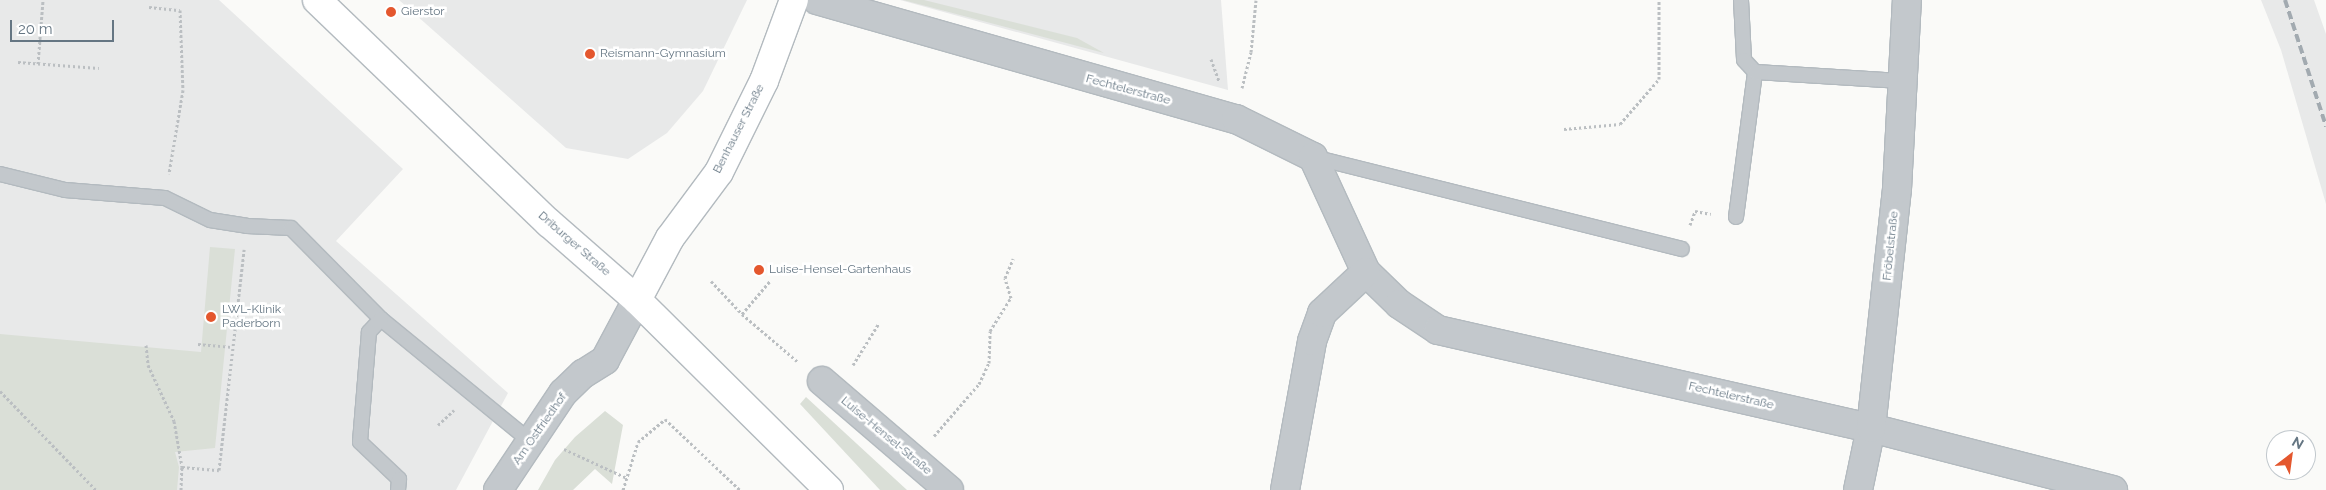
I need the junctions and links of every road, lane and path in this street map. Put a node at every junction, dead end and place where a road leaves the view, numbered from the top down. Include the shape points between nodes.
1 (42, 0) edge
2 (317, 0) edge
3 (794, 0) edge
4 (816, 0) edge
5 (1256, 0) edge
6 (1660, 0) edge
7 (1741, 0) edge
8 (1907, 0) edge
9 (149, 7) dead end
10 (18, 62) dead end
11 (38, 64) junction
12 (99, 68) dead end
13 (1755, 72) junction
14 (1902, 80) junction
15 (1242, 90) dead end
16 (1564, 129) dead end
17 (1313, 157) junction
18 (0, 174) edge
19 (165, 198) junction
20 (1736, 217) joint
21 (246, 226) junction
22 (1682, 249) joint
23 (1013, 260) dead end
24 (1366, 272) junction
25 (711, 281) dead end
26 (770, 281) dead end
27 (637, 300) junction
28 (742, 314) junction
29 (381, 319) junction
30 (879, 323) dead end
31 (198, 344) dead end
32 (146, 345) dead end
33 (231, 347) junction
34 (852, 365) dead end
35 (822, 381) joint
36 (0, 391) edge
37 (953, 414) dead end
38 (1871, 428) junction
39 (531, 439) junction
40 (182, 467) junction
41 (627, 478) junction
42 (96, 490) edge
43 (181, 490) edge
44 (398, 490) edge
45 (498, 490) edge
46 (623, 490) edge
47 (740, 490) edge
48 (829, 490) edge
49 (949, 490) edge
50 (1285, 490) edge
51 (1858, 490) edge
52 (2113, 490) edge

1 - 11 path
2 - 27 main road, Driburger Straße via 549,223
3 - 27 main road, Benhauser Straße via 764,81 719,172 670,238
4 - 17 street, Fechtelerstraße via 1236,119
5 - 15 path via 1251,52
6 - 16 path via 1659,79 1620,124
7 - 13 lane via 1744,60
8 - 14 street, Fröbelstraße
9 - 19 path via 180,10 183,90
10 - 11 path
11 - 12 path
13 - 14 lane
13 - 20 lane
14 - 38 street, Fröbelstraße via 1897,189
17 - 22 lane
17 - 24 street, Fechtelerstraße
18 - 19 lane via 65,190
19 - 21 lane via 210,220
20 - 22 path via 1695,211
21 - 29 lane via 291,228
21 - 33 path
23 - 37 path via 1005,278 1011,298 990,330 989,363 979,384
24 - 38 street, Fechtelerstraße via 1399,304 1438,330
24 - 50 street via 1322,313 1312,341
25 - 28 path
26 - 28 path
27 - 39 street, Am Ostfriedhof via 605,360 583,374 563,393
27 - 48 main road, Driburger Straße
28 - 35 path
29 - 39 lane
29 - 44 lane via 369,332 360,442 399,479
30 - 34 path
31 - 33 path
32 - 40 path via 148,365 174,421
33 - 40 path via 219,470
35 - 49 street, Luise-Hensel-Straße
36 - 42 path
38 - 51 street, Fröbelstraße
38 - 52 street, Fechtelerstraße
39 - 41 path
39 - 45 street, Am Ostfriedhof
40 - 43 path
41 - 46 path
41 - 47 path via 638,442 665,419

